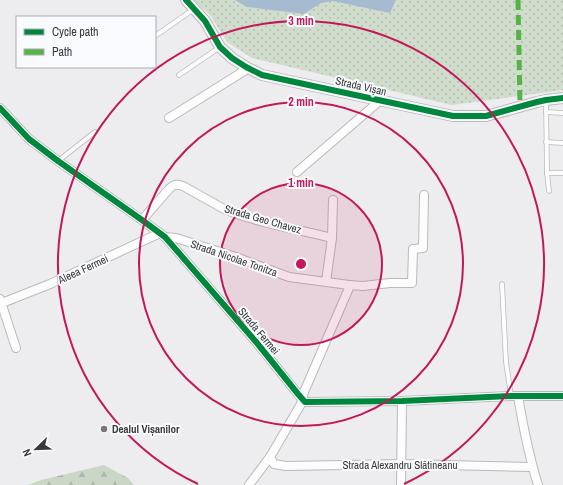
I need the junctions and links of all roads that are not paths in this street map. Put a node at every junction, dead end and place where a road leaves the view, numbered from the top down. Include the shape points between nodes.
1 (186, 0) edge
2 (195, 8) junction
3 (156, 35) edge
4 (220, 47) junction
5 (246, 67) junction
6 (179, 75) dead end
7 (563, 98) edge
8 (377, 99) junction
9 (546, 100) junction
10 (0, 108) edge
11 (546, 112) junction
12 (563, 113) edge
13 (169, 118) dead end
14 (95, 132) dead end
15 (546, 142) junction
16 (563, 143) edge
17 (58, 161) junction
18 (297, 172) dead end
19 (547, 173) junction
20 (563, 173) edge
21 (549, 191) dead end
22 (424, 195) dead end
23 (333, 200) dead end
24 (142, 220) junction
25 (163, 235) junction
26 (332, 238) junction
27 (326, 282) junction
28 (502, 284) dead end
29 (349, 285) junction
30 (2, 301) edge
31 (16, 348) dead end
32 (515, 396) junction
33 (563, 396) edge
34 (302, 399) junction
35 (402, 401) junction
36 (270, 457) junction
37 (402, 464) junction
38 (532, 467) junction
39 (249, 485) edge
40 (401, 485) edge
41 (538, 485) edge

1 - 2 street, Strada Vișan
2 - 3 lane
2 - 4 street, Strada Vișan
4 - 5 street, Strada Vișan
4 - 6 lane
5 - 8 street, Strada Vișan via 262,75
5 - 13 street via 244,71
7 - 9 street, Strada Vișan
8 - 9 street, Strada Vișan via 453,116 486,116
8 - 18 street via 376,104
9 - 11 lane
10 - 17 street, Strada Fermei via 29,139
11 - 12 lane
11 - 15 lane
14 - 17 lane
15 - 16 lane
15 - 19 lane
17 - 24 street, Strada Fermei
19 - 20 lane
19 - 21 lane
22 - 29 street, Strada Nicolae Tonitza via 423,248 413,249 412,282
23 - 26 street
24 - 25 street, Strada Fermei
24 - 26 street, Strada Geo Chavez via 169,189 178,184 231,212
25 - 27 street, Strada Nicolae Tonitza via 233,256 289,277
25 - 30 street, Aleea Fermei via 50,284
25 - 34 street, Strada Fermei
26 - 27 street
27 - 29 street, Strada Nicolae Tonitza
28 - 32 lane via 506,362
29 - 34 street
30 - 31 street, Aleea Fermei
32 - 33 street
32 - 35 street
32 - 38 street
34 - 35 street via 305,402
34 - 36 street
35 - 37 street
36 - 37 street, Strada Alexandru Slătineanu via 274,464 286,466
36 - 39 street
37 - 38 street, Strada Alexandru Slătineanu
37 - 40 street
38 - 41 street

